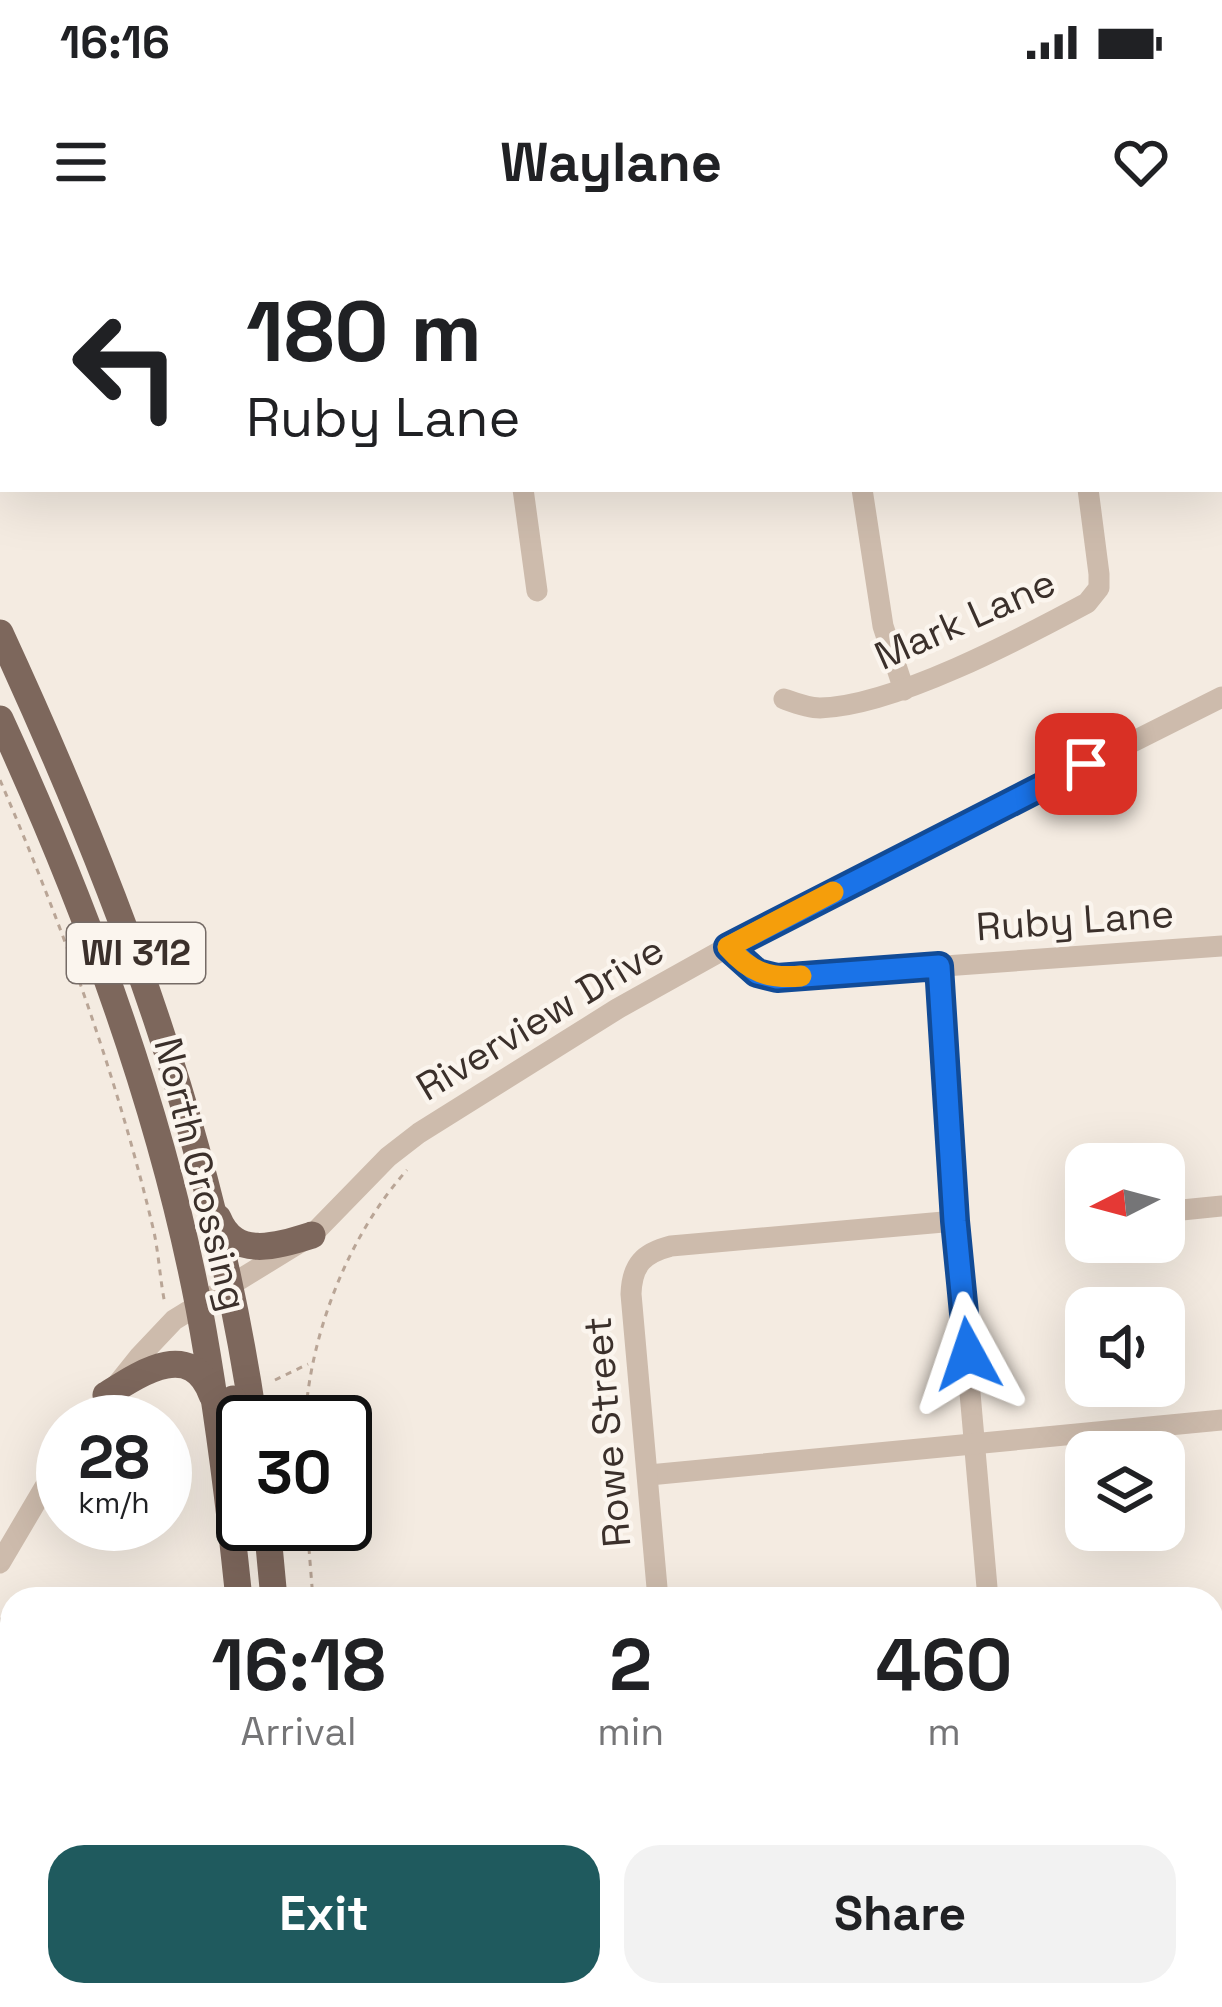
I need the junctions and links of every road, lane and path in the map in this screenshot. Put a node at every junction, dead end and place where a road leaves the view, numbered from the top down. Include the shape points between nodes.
1 (523, 492) edge
2 (862, 492) edge
3 (1088, 492) edge
4 (537, 591) dead end
5 (0, 633) edge
6 (904, 690) junction
7 (1222, 697) edge
8 (784, 699) dead end
9 (0, 718) edge
10 (0, 780) edge
11 (1222, 946) edge
12 (728, 947) junction
13 (939, 966) junction
14 (122, 1024) junction
15 (407, 1170) dead end
16 (210, 1199) junction
17 (1222, 1206) edge
18 (1185, 1210) edge
19 (955, 1221) junction
20 (312, 1235) junction
21 (233, 1287) junction
22 (186, 1313) junction
23 (310, 1363) junction
24 (275, 1380) dead end
25 (106, 1395) joint
26 (232, 1395) edge
27 (250, 1395) edge
28 (307, 1395) edge
29 (214, 1401) junction
30 (1222, 1420) edge
31 (976, 1443) junction
32 (649, 1475) junction
33 (36, 1502) edge
34 (267, 1551) edge
35 (309, 1551) edge
36 (0, 1563) edge
37 (237, 1587) edge
38 (273, 1587) edge
39 (312, 1587) edge
40 (657, 1587) edge
41 (987, 1587) edge

1 - 4 street
2 - 6 street via 884,626
3 - 6 street, Mark Lane via 1099,588 1087,603
5 - 16 main road, North Crossing / WI 312 via 119,908
6 - 8 street, Mark Lane via 814,709
7 - 12 street, Riverview Drive
9 - 14 main road, North Crossing / WI 312
10 - 22 path via 97,1029 129,1132 163,1300
11 - 13 street, Ruby Lane
12 - 13 street, Ruby Lane via 757,973 777,978
12 - 20 street, Riverview Drive via 419,1133
13 - 19 street
14 - 21 main road via 166,1123 209,1270
14 - 22 main road, North Crossing / WI 312 via 178,1216
15 - 23 path via 368,1223
16 - 20 main road via 238,1244 269,1247
16 - 21 main road, North Crossing / WI 312
17 - 18 street
19 - 31 street
19 - 32 street, Rowe Street via 671,1246 639,1260 631,1294
20 - 21 street, Riverview Drive
21 - 22 street, Riverview Drive
21 - 27 main road, North Crossing / WI 312
22 - 25 street, Riverview Drive
22 - 26 main road via 211,1310
22 - 29 main road, North Crossing / WI 312
23 - 24 path
23 - 28 path
25 - 29 main road via 166,1364 198,1374
29 - 37 main road, North Crossing / WI 312
30 - 31 street
31 - 32 street
31 - 41 street
32 - 40 street, Rowe Street
33 - 36 street
34 - 38 main road
35 - 39 path

